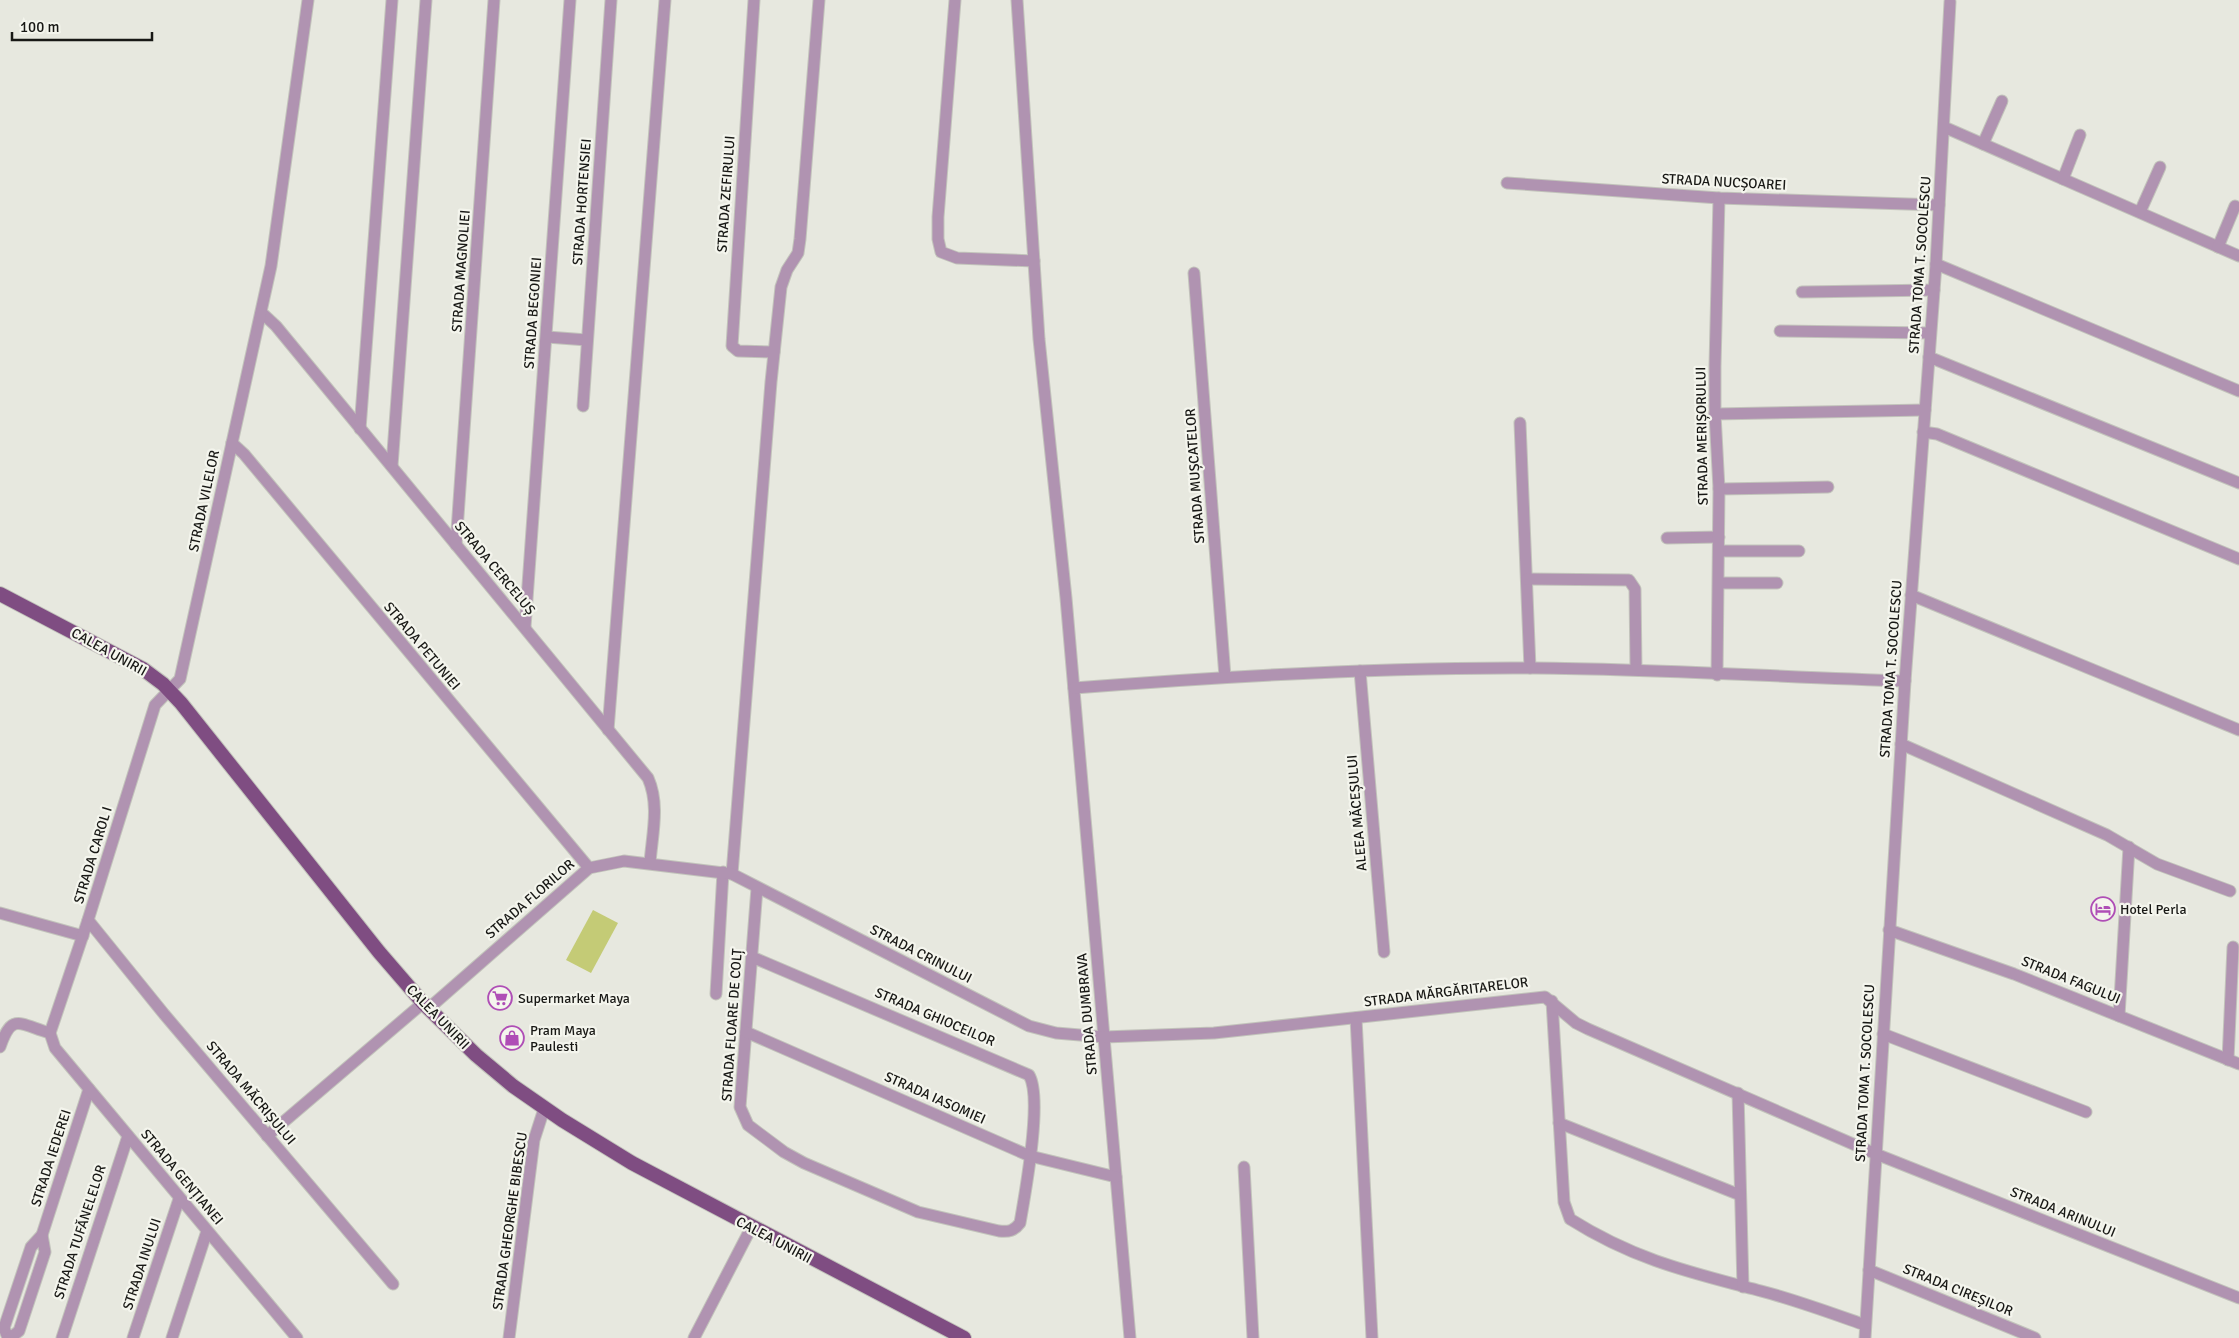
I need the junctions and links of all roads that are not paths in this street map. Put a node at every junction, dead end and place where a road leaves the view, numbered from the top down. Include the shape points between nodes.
1 (308, 0) edge
2 (392, 0) edge
3 (426, 0) edge
4 (494, 0) edge
5 (570, 0) edge
6 (611, 0) edge
7 (665, 0) edge
8 (754, 0) edge
9 (819, 0) edge
10 (955, 0) edge
11 (1016, 0) edge
12 (1950, 2) dead end
13 (2002, 101) dead end
14 (1944, 126) junction
15 (2080, 135) dead end
16 (1983, 144) junction
17 (2160, 168) dead end
18 (2063, 179) junction
19 (1507, 183) dead end
20 (1719, 198) junction
21 (1939, 205) junction
22 (2235, 206) dead end
23 (2140, 212) junction
24 (2218, 247) junction
25 (2239, 256) edge
26 (1034, 261) junction
27 (1936, 264) junction
28 (1194, 273) dead end
29 (1934, 290) junction
30 (1802, 292) dead end
31 (262, 313) junction
32 (1780, 331) dead end
33 (1930, 333) junction
34 (547, 337) junction
35 (587, 340) junction
36 (774, 352) junction
37 (1928, 357) junction
38 (2239, 392) edge
39 (584, 406) dead end
40 (1925, 410) junction
41 (1715, 414) junction
42 (1520, 423) dead end
43 (360, 429) junction
44 (1923, 432) junction
45 (232, 443) junction
46 (392, 466) junction
47 (2239, 483) edge
48 (1828, 486) dead end
49 (1719, 489) junction
50 (1719, 537) junction
51 (1667, 538) dead end
52 (456, 545) junction
53 (1719, 551) junction
54 (1799, 551) dead end
55 (2239, 559) edge
56 (1527, 579) junction
57 (1719, 583) junction
58 (1777, 583) dead end
59 (0, 594) edge
60 (1911, 595) junction
61 (525, 628) junction
62 (1530, 668) junction
63 (1636, 669) junction
64 (1360, 671) junction
65 (1717, 674) junction
66 (1225, 677) junction
67 (1905, 681) junction
68 (1074, 688) junction
69 (170, 691) junction
70 (608, 730) junction
71 (2239, 730) edge
72 (1901, 744) junction
73 (2129, 847) junction
74 (650, 863) junction
75 (589, 868) junction
76 (727, 873) junction
77 (758, 888) junction
78 (2230, 891) dead end
79 (0, 913) edge
80 (88, 920) junction
81 (1889, 930) junction
82 (83, 936) junction
83 (2233, 947) dead end
84 (1384, 952) dead end
85 (752, 957) junction
86 (716, 994) dead end
87 (1552, 1001) junction
88 (426, 1006) junction
89 (2119, 1016) junction
90 (1356, 1018) junction
91 (746, 1032) junction
92 (50, 1033) junction
93 (1883, 1034) junction
94 (1104, 1037) junction
95 (0, 1047) edge
96 (2234, 1062) edge
97 (89, 1089) junction
98 (1738, 1094) junction
99 (544, 1109) junction
100 (2086, 1112) dead end
101 (1559, 1123) junction
102 (128, 1136) junction
103 (267, 1136) junction
104 (1876, 1154) junction
105 (1030, 1156) junction
106 (1244, 1167) dead end
107 (1116, 1177) junction
108 (1740, 1195) junction
109 (179, 1199) junction
110 (751, 1228) junction
111 (207, 1231) junction
112 (1869, 1270) junction
113 (393, 1284) dead end
114 (1743, 1286) junction
115 (2239, 1298) edge
116 (1865, 1325) junction
117 (9, 1338) edge
118 (62, 1338) edge
119 (133, 1338) edge
120 (172, 1338) edge
121 (297, 1338) edge
122 (509, 1338) edge
123 (694, 1338) edge
124 (964, 1338) edge
125 (1130, 1338) edge
126 (1253, 1338) edge
127 (1372, 1338) edge
128 (1864, 1338) edge
129 (2035, 1338) edge

1 - 31 street, STRADA VILELOR
2 - 43 street
3 - 46 street
4 - 52 street, STRADA MAGNOLIEI
5 - 34 street, STRADA BEGONIEI
6 - 35 street, STRADA HORTENSIEI
7 - 70 street
8 - 36 street, STRADA ZEFIRULUI via 732,346 738,350
9 - 36 street via 799,246 781,287
10 - 26 street via 938,246 941,252 957,258
11 - 26 street, STRADA DUMBRAVA
12 - 14 street, STRADA TOMA T. SOCOLESCU
13 - 16 street
14 - 16 street
14 - 21 street, STRADA TOMA T. SOCOLESCU
15 - 18 street
16 - 18 street
17 - 23 street
18 - 23 street
19 - 20 street, STRADA NUCȘOAREI
20 - 21 street, STRADA NUCȘOAREI
20 - 41 street, STRADA MERIȘORULUI
21 - 27 street, STRADA TOMA T. SOCOLESCU
22 - 24 street
23 - 24 street
24 - 25 street
26 - 68 street, STRADA DUMBRAVA
27 - 29 street, STRADA TOMA T. SOCOLESCU
27 - 38 street
28 - 66 street, STRADA MUȘCATELOR
29 - 30 street
29 - 33 street, STRADA TOMA T. SOCOLESCU
31 - 43 street, STRADA CERCELUȘ
31 - 45 street, STRADA VILELOR
32 - 33 street
33 - 37 street, STRADA TOMA T. SOCOLESCU
34 - 35 street
34 - 61 street, STRADA BEGONIEI
35 - 39 street, STRADA HORTENSIEI
36 - 76 street
37 - 40 street, STRADA TOMA T. SOCOLESCU
37 - 47 street
40 - 41 street
40 - 44 street, STRADA TOMA T. SOCOLESCU
41 - 49 street, STRADA MERIȘORULUI
42 - 56 street
43 - 46 street, STRADA CERCELUȘ
44 - 55 street via 1937,434
44 - 60 street, STRADA TOMA T. SOCOLESCU
45 - 69 street, STRADA VILELOR via 180,679
45 - 75 street, STRADA PETUNIEI
46 - 52 street, STRADA CERCELUȘ
48 - 49 street
49 - 50 street, STRADA MERIȘORULUI
50 - 51 street
50 - 53 street, STRADA MERIȘORULUI
52 - 61 street, STRADA CERCELUȘ
53 - 54 street
53 - 57 street, STRADA MERIȘORULUI
56 - 62 street
56 - 63 street via 1632,582 1635,589
57 - 58 street
57 - 65 street, STRADA MERIȘORULUI
59 - 69 main road, CALEA UNIRII via 133,663
60 - 67 street, STRADA TOMA T. SOCOLESCU
60 - 71 street
61 - 70 street, STRADA CERCELUȘ
62 - 63 street
62 - 64 street
63 - 65 street
64 - 66 street
64 - 84 street, ALEEA MĂCEȘULUI
65 - 67 street
66 - 68 street
67 - 72 street, STRADA TOMA T. SOCOLESCU
68 - 94 street, STRADA DUMBRAVA
69 - 80 street, STRADA CAROL I via 155,705
69 - 88 main road, CALEA UNIRII
70 - 74 street, STRADA CERCELUȘ via 648,778 654,793
72 - 73 street
72 - 81 street, STRADA TOMA T. SOCOLESCU
73 - 78 street via 2157,864
73 - 89 street
74 - 75 street, STRADA FLORILOR via 616,862
74 - 76 street, STRADA FLORILOR
75 - 88 street, STRADA FLORILOR
76 - 77 street, STRADA CRINULUI
76 - 86 street
77 - 85 street, STRADA FLOARE DE COLȚ
77 - 94 street, STRADA CRINULUI via 1029,1026 1056,1033
79 - 82 street
80 - 82 street, STRADA CAROL I
80 - 103 street, STRADA MĂCRIȘULUI
81 - 89 street, STRADA FAGULUI via 2014,974
81 - 93 street, STRADA TOMA T. SOCOLESCU
82 - 92 street, STRADA CAROL I
83 - 96 street
85 - 91 street, STRADA FLOARE DE COLȚ
85 - 105 street, STRADA GHIOCEILOR via 1029,1075 1034,1087
87 - 90 street, STRADA MĂRGĂRITARELOR via 1535,996
87 - 98 street via 1576,1023
87 - 101 street
88 - 99 main road, CALEA UNIRII via 476,1055
88 - 103 street, STRADA FLORILOR
89 - 96 street, STRADA FAGULUI
90 - 94 street, STRADA MĂRGĂRITARELOR via 1214,1033
90 - 127 street
91 - 105 street, STRADA IASOMIEI
91 - 105 street, STRADA FLOARE DE COLȚ via 740,1107 743,1117 755,1130 804,1163 918,1212 1008,1232 1020,1223
92 - 95 street via 10,1024
92 - 97 street, STRADA GENȚIANEI via 55,1048
93 - 100 street
93 - 104 street, STRADA TOMA T. SOCOLESCU
94 - 107 street, STRADA DUMBRAVA
97 - 102 street, STRADA GENȚIANEI
97 - 117 street, STRADA IEDEREI via 42,1235 31,1248 4,1328
98 - 104 street
98 - 108 street
99 - 110 main road, CALEA UNIRII via 632,1163
99 - 122 street, STRADA GHEORGHE BIBESCU via 534,1140
101 - 108 street
101 - 114 street via 1564,1202 1570,1219 1634,1255 1689,1274
102 - 109 street, STRADA GENȚIANEI
102 - 118 street, STRADA TUFĂNELELOR
103 - 113 street, STRADA MĂCRIȘULUI
104 - 112 street, STRADA TOMA T. SOCOLESCU
104 - 115 street, STRADA ARINULUI
105 - 107 street, STRADA IASOMIEI
106 - 126 street
107 - 125 street, STRADA DUMBRAVA
108 - 114 street
109 - 111 street, STRADA GENȚIANEI
109 - 119 street, STRADA INULUI
110 - 123 street
110 - 124 main road, CALEA UNIRII
111 - 120 street
111 - 121 street, STRADA GENȚIANEI
112 - 116 street, STRADA TOMA T. SOCOLESCU
112 - 129 street, STRADA CIREȘILOR
114 - 116 street
116 - 128 street, STRADA TOMA T. SOCOLESCU

